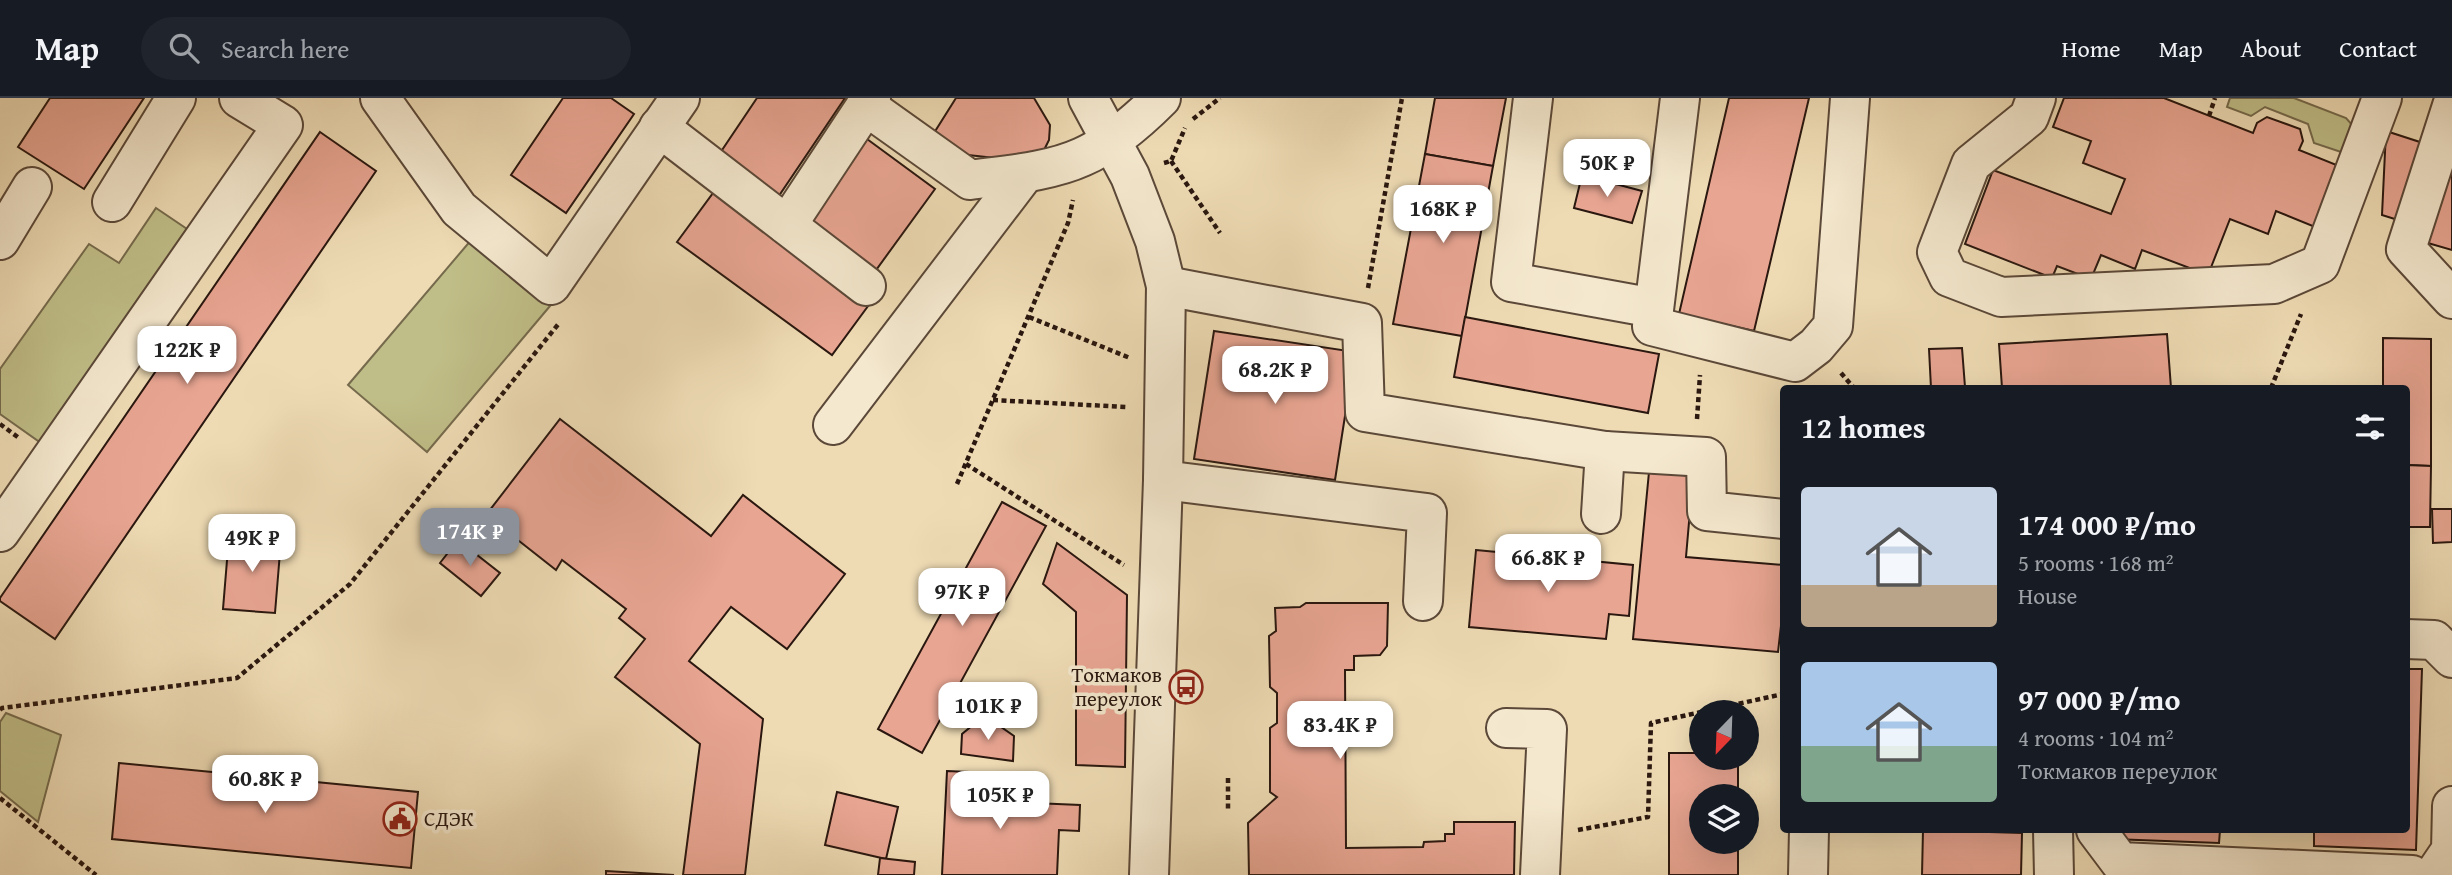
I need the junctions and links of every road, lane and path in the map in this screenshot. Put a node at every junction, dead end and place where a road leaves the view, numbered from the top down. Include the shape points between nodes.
1 (176, 98) edge
2 (239, 98) edge
3 (380, 98) edge
4 (1088, 98) edge
5 (1161, 98) edge
6 (1220, 98) edge
7 (1402, 98) edge
8 (1533, 98) edge
9 (1680, 98) edge
10 (1850, 98) edge
11 (2036, 98) edge
12 (2216, 98) edge
13 (2382, 98) edge
14 (2443, 101) edge
15 (868, 102) edge
16 (670, 113) edge
17 (2208, 116) dead end
18 (1097, 150) junction
19 (1025, 173) junction
20 (33, 187) dead end
21 (112, 202) dead end
22 (787, 225) junction
23 (1220, 233) dead end
24 (0, 240) edge
25 (2320, 264) junction
26 (551, 285) junction
27 (866, 286) dead end
28 (1166, 286) junction
29 (2452, 299) edge
30 (1654, 308) junction
31 (1028, 317) junction
32 (1362, 323) junction
33 (1702, 339) junction
34 (1135, 360) dead end
35 (2272, 385) edge
36 (993, 400) junction
37 (1131, 408) dead end
38 (833, 425) dead end
39 (1605, 452) junction
40 (1695, 456) junction
41 (966, 464) junction
42 (1163, 480) junction
43 (957, 484) dead end
44 (1601, 514) dead end
45 (1780, 519) edge
46 (0, 532) edge
47 (1126, 566) dead end
48 (1423, 601) dead end
49 (2410, 639) edge
50 (2452, 658) edge
51 (1780, 695) edge
52 (0, 710) edge
53 (1506, 728) dead end
54 (1228, 778) dead end
55 (0, 798) edge
56 (2452, 806) edge
57 (1228, 812) dead end
58 (1809, 833) edge
59 (2053, 833) edge
60 (2098, 833) edge
61 (1542, 837) junction
62 (2397, 874) edge
63 (96, 875) edge
64 (1149, 875) edge
65 (1540, 875) edge
66 (1808, 875) edge
67 (2054, 875) edge
68 (2434, 875) edge

1 - 21 street
2 - 46 street via 283,125
3 - 26 street via 459,209
4 - 18 street
5 - 18 street
6 - 23 path via 1188,123 1171,161
7 - 32 path
8 - 30 street via 1511,282
9 - 30 street
10 - 33 street via 1833,326 1795,362
11 - 25 street via 2029,117 1971,164 1937,252 1949,277 2001,297 2274,284
12 - 17 path
13 - 25 street
14 - 29 street via 2406,248
15 - 19 street via 970,180
15 - 22 street
16 - 22 street
16 - 26 street
18 - 19 street
18 - 28 street via 1130,176 1155,241
18 - 31 path
19 - 38 street
20 - 24 street
22 - 27 street
25 - 35 path
26 - 52 path via 562,319 350,584 237,678
28 - 32 street
28 - 42 street
30 - 33 street via 1652,326
31 - 34 path
31 - 36 path
32 - 39 street via 1366,412
33 - 40 path
36 - 37 path
36 - 41 path
39 - 40 street
39 - 44 street
40 - 45 street via 1706,457 1707,511
41 - 43 path
41 - 47 path
42 - 48 street via 1427,513
42 - 64 street
49 - 50 street via 2434,640
51 - 61 path via 1651,723 1648,817
53 - 61 street via 1547,729
54 - 57 path
55 - 63 path
56 - 68 street via 2451,850
58 - 66 street
59 - 67 street
60 - 62 street via 2120,862
61 - 65 street

